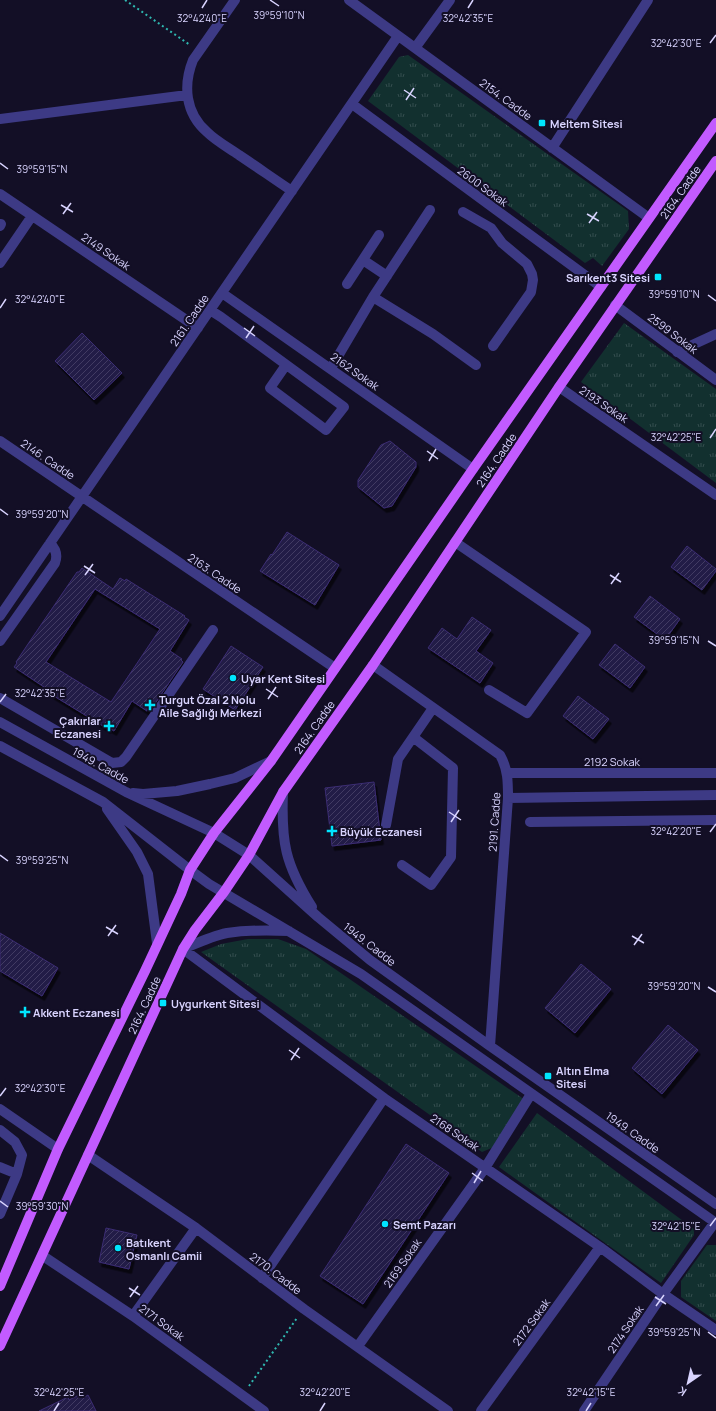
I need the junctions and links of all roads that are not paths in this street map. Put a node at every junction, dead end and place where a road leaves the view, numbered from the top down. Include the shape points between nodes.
1 (235, 0) edge
2 (349, 0) edge
3 (450, 0) edge
4 (648, 0) edge
5 (398, 36) junction
6 (415, 48) junction
7 (187, 95) junction
8 (352, 104) junction
9 (0, 119) edge
10 (716, 123) edge
11 (552, 148) junction
12 (716, 161) edge
13 (292, 191) junction
14 (0, 194) edge
15 (430, 210) dead end
16 (463, 212) dead end
17 (501, 214) junction
18 (32, 216) junction
19 (649, 218) junction
20 (491, 228) junction
21 (379, 235) dead end
22 (363, 260) junction
23 (0, 263) edge
24 (387, 276) junction
25 (347, 284) dead end
26 (601, 287) junction
27 (222, 293) junction
28 (373, 297) junction
29 (615, 305) junction
30 (210, 310) junction
31 (198, 328) junction
32 (716, 334) edge
33 (493, 346) dead end
34 (677, 352) junction
35 (286, 364) junction
36 (476, 365) dead end
37 (331, 368) junction
38 (716, 380) edge
39 (559, 387) junction
40 (0, 441) edge
41 (473, 469) junction
42 (716, 495) edge
43 (82, 497) junction
44 (455, 542) junction
45 (50, 543) junction
46 (0, 616) edge
47 (212, 630) dead end
48 (0, 641) edge
49 (373, 665) junction
50 (336, 668) junction
51 (488, 690) dead end
52 (0, 698) edge
53 (433, 708) junction
54 (0, 722) edge
55 (413, 737) junction
56 (0, 746) edge
57 (271, 761) junction
58 (112, 763) junction
59 (507, 773) junction
60 (716, 773) edge
61 (103, 780) junction
62 (126, 792) junction
63 (283, 792) junction
64 (716, 795) edge
65 (508, 798) junction
66 (103, 802) junction
67 (716, 820) edge
68 (530, 822) dead end
69 (386, 825) dead end
70 (214, 833) junction
71 (248, 855) junction
72 (402, 865) dead end
73 (190, 870) junction
74 (224, 892) junction
75 (318, 917) junction
76 (290, 931) junction
77 (157, 943) junction
78 (183, 949) junction
79 (490, 1046) junction
80 (531, 1094) junction
81 (384, 1098) junction
82 (0, 1109) edge
83 (0, 1130) edge
84 (58, 1149) junction
85 (88, 1155) junction
86 (0, 1167) edge
87 (485, 1168) junction
88 (17, 1174) junction
89 (716, 1204) edge
90 (0, 1214) edge
91 (715, 1222) edge
92 (196, 1228) junction
93 (600, 1247) junction
94 (43, 1256) junction
95 (262, 1278) junction
96 (0, 1286) edge
97 (663, 1294) junction
98 (134, 1316) junction
99 (716, 1330) edge
100 (0, 1346) edge
101 (358, 1346) junction
102 (264, 1411) edge
103 (448, 1411) edge
104 (480, 1411) edge
105 (584, 1411) edge

1 - 7 street via 190,68
2 - 5 street, 2154. Cadde
3 - 6 street
4 - 11 street
5 - 6 street, 2154. Cadde
5 - 8 street, 2161. Cadde
6 - 11 street, 2154. Cadde
7 - 9 street
7 - 13 street via 196,120 207,133
8 - 13 street, 2161. Cadde
8 - 17 street, 2600 Sokak
10 - 19 main road, 2164. Cadde
11 - 19 street, 2154. Cadde
12 - 29 main road, 2164. Cadde
13 - 27 street, 2161. Cadde
14 - 18 street, 2149 Sokak
15 - 24 street
16 - 20 street
17 - 20 street
17 - 26 street, 2600 Sokak
18 - 23 street
18 - 31 street, 2149 Sokak
19 - 26 main road, 2164. Cadde
20 - 33 street via 502,243 527,264 533,280 531,292
21 - 22 street
22 - 24 street
22 - 25 street
24 - 28 street
26 - 41 main road, 2164. Cadde
27 - 30 street, 2161. Cadde
27 - 37 street, 2162 Sokak
28 - 36 street via 433,334
28 - 37 street
29 - 34 street, 2599 Sokak
29 - 39 main road, 2164. Cadde
30 - 31 street, 2161. Cadde
30 - 35 street
31 - 43 street, 2161. Cadde
32 - 34 street
34 - 38 street, 2599 Sokak
35 - 35 street via 344,407 326,430 270,388
37 - 41 street, 2162 Sokak
39 - 42 street, 2193 Sokak
39 - 44 main road, 2164. Cadde
40 - 43 street, 2146. Cadde
41 - 50 main road, 2164. Cadde
43 - 45 street, 2161. Cadde
43 - 50 street, 2163. Cadde
44 - 49 main road, 2164. Cadde
44 - 51 street via 586,632 527,713
45 - 46 street, 2161. Cadde
45 - 48 street via 57,554 55,563
47 - 58 street via 126,757 121,762
49 - 53 street, 2191. Cadde
49 - 63 main road, 2164. Cadde
50 - 57 main road, 2164. Cadde
52 - 58 street
53 - 55 street
53 - 59 street, 2191. Cadde via 500,755
54 - 61 street, 1949. Cadde
55 - 69 street via 398,759
55 - 72 street via 453,768 451,857 431,885
56 - 66 street
57 - 62 street via 235,778 177,791 143,794
57 - 70 main road, 2164. Cadde
58 - 61 street
59 - 60 street, 2192 Sokak
59 - 65 street, 2191. Cadde
61 - 62 street, 1949. Cadde
62 - 70 street, 1949. Cadde
63 - 71 main road, 2164. Cadde
63 - 75 street via 282,818 286,855 294,876
64 - 65 street
65 - 79 street, 2191. Cadde
66 - 73 street
66 - 77 street via 138,852 148,874
67 - 68 street
70 - 71 street, 1949. Cadde
70 - 73 main road, 2164. Cadde
71 - 74 main road, 2164. Cadde
71 - 75 street, 1949. Cadde
73 - 74 street
73 - 77 main road, 2164. Cadde
74 - 76 street
74 - 78 main road, 2164. Cadde
75 - 79 street, 1949. Cadde via 370,960
76 - 78 street via 226,933
76 - 80 street via 361,974
77 - 84 main road, 2164. Cadde
78 - 81 street, 2168 Sokak
78 - 85 main road, 2164. Cadde
79 - 89 street, 1949. Cadde
80 - 87 street, 2169 Sokak
80 - 91 street
81 - 87 street, 2168 Sokak
81 - 95 street
82 - 84 street
83 - 88 street via 15,1142 22,1155
84 - 96 main road, 2164. Cadde
85 - 92 street, 2170. Cadde
85 - 94 main road, 2164. Cadde
86 - 88 street
87 - 93 street, 2168 Sokak
87 - 101 street, 2169 Sokak
88 - 90 street
91 - 97 street, 2174 Sokak
92 - 95 street, 2170. Cadde
92 - 98 street
93 - 97 street, 2168 Sokak
93 - 104 street, 2172 Sokak
94 - 98 street, 2171 Sokak
94 - 100 main road, 2164. Cadde
95 - 101 street, 2170. Cadde
97 - 99 street, 2168 Sokak
97 - 105 street, 2174 Sokak
98 - 102 street, 2171 Sokak
101 - 103 street, 2170. Cadde

